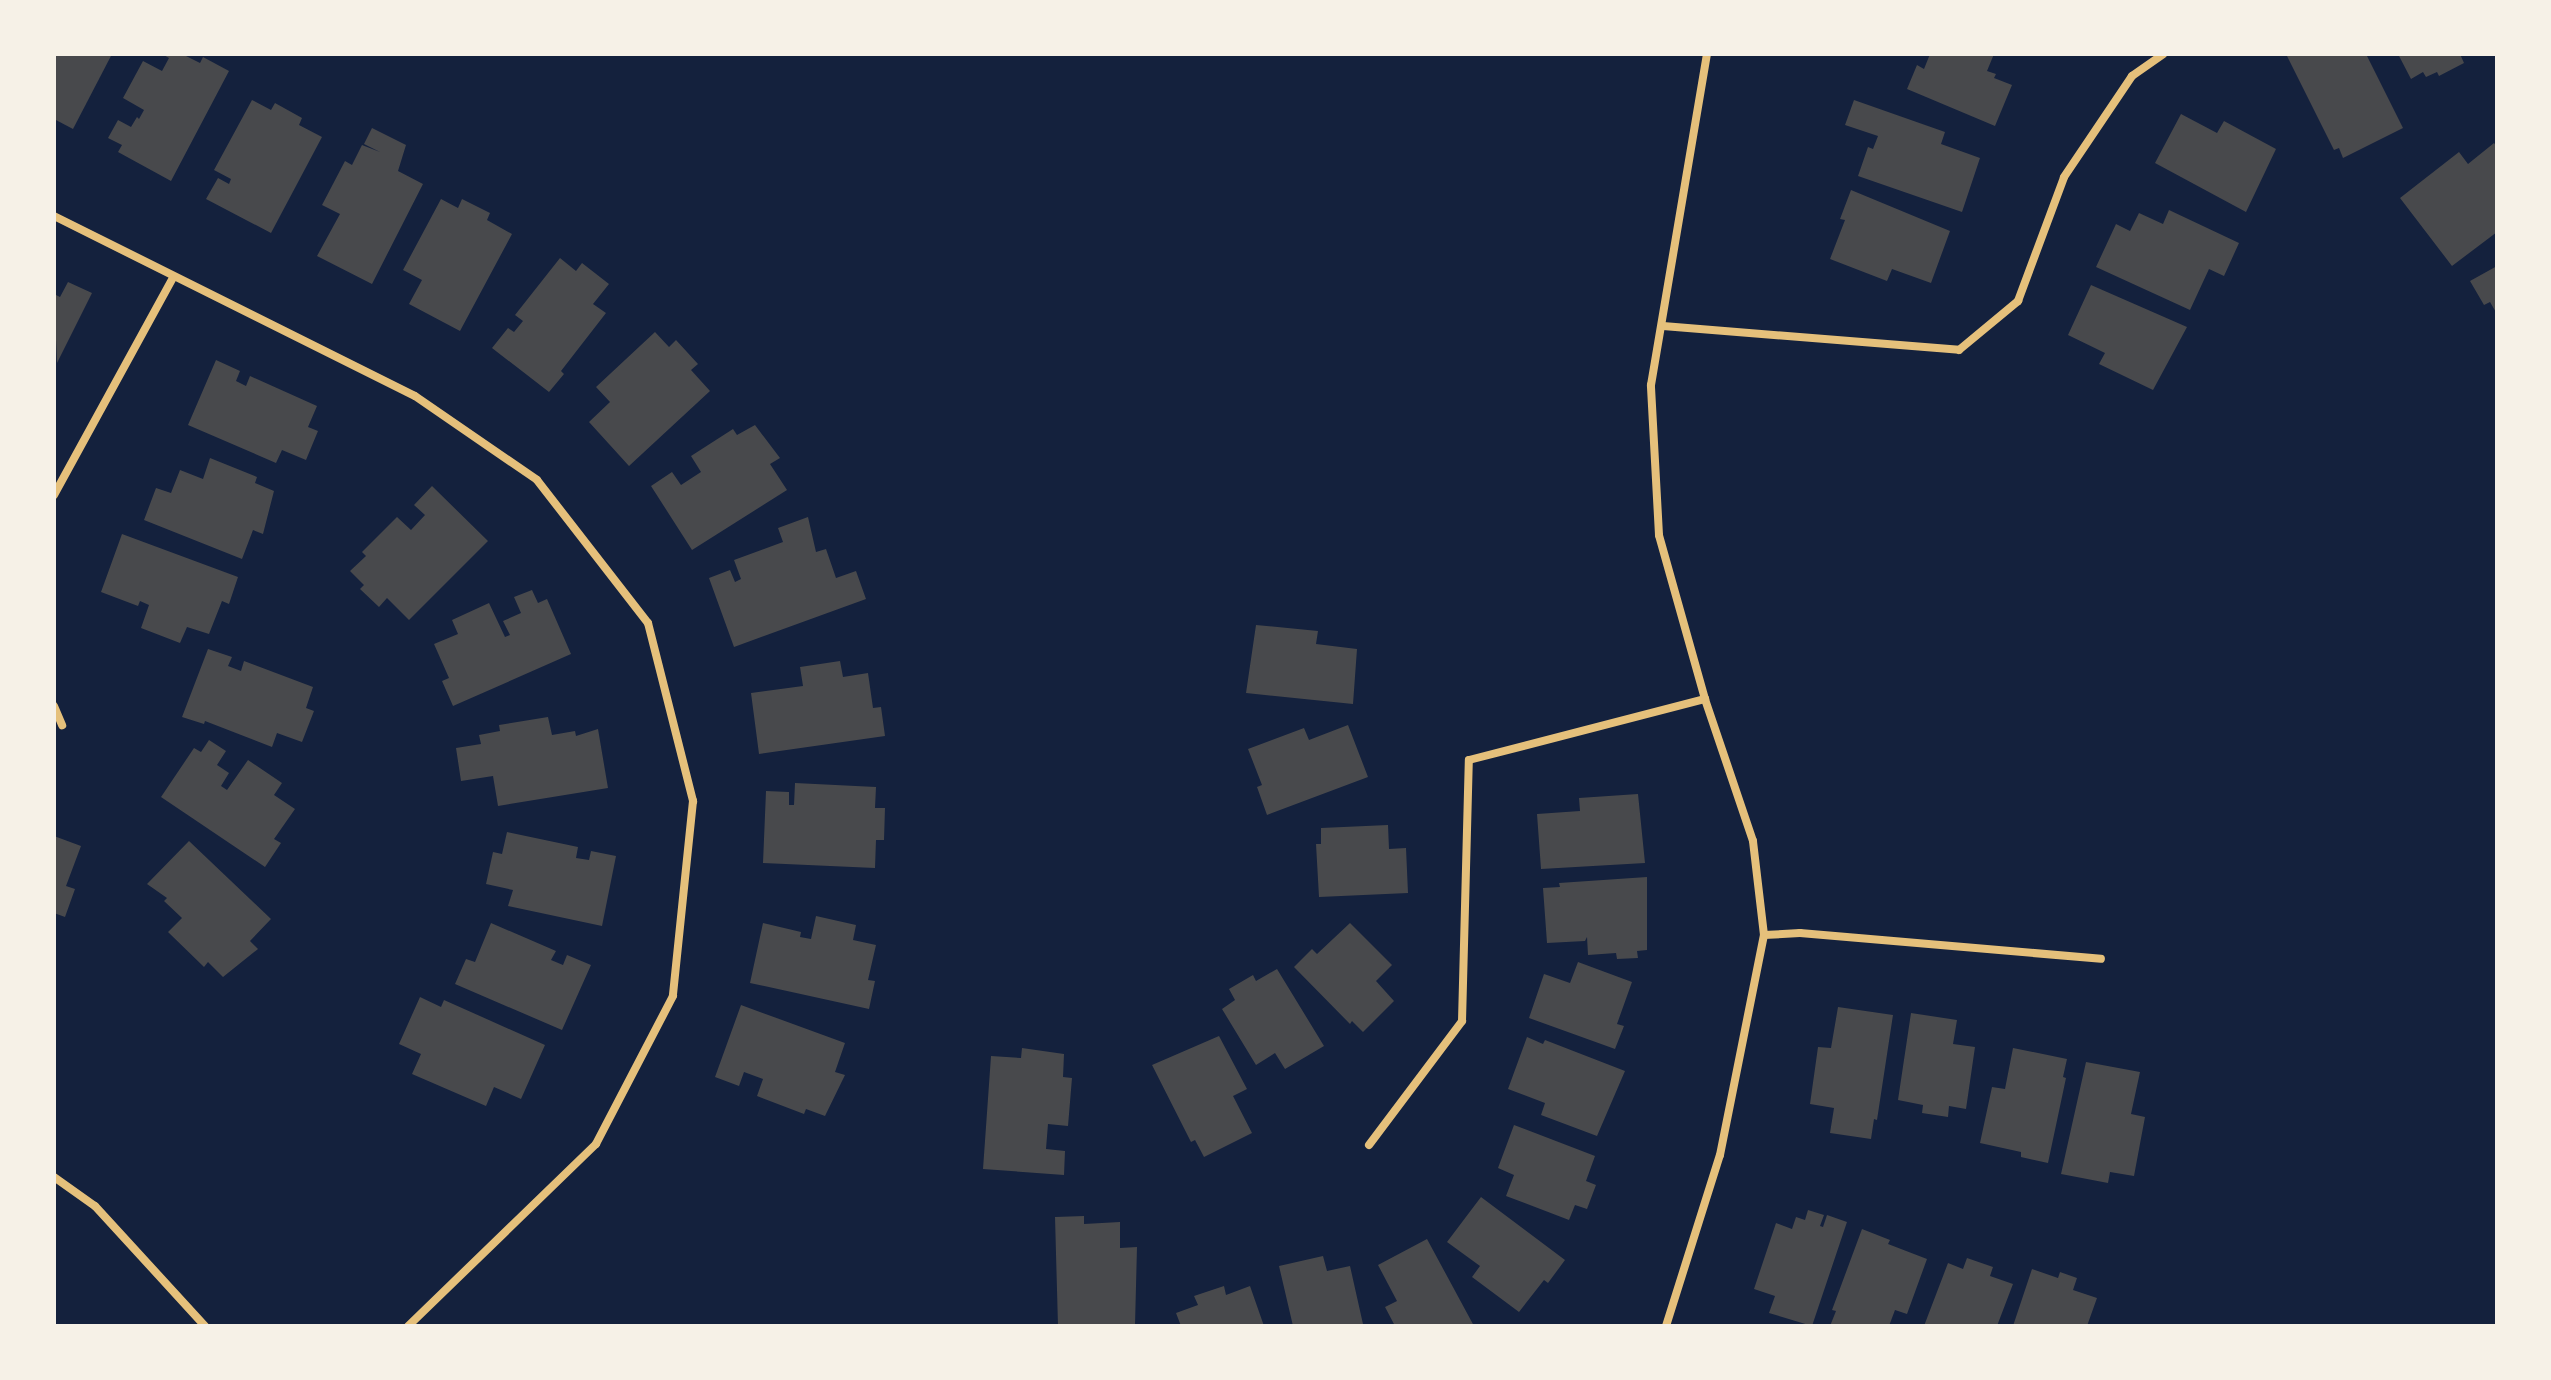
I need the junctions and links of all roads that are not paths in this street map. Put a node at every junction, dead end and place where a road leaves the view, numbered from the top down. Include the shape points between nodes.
1 (1707, 54) edge
2 (2163, 54) edge
3 (54, 216) edge
4 (173, 278) junction
5 (1663, 326) junction
6 (54, 495) edge
7 (1705, 699) junction
8 (54, 706) edge
9 (62, 725) dead end
10 (1764, 935) junction
11 (2101, 959) dead end
12 (1369, 1145) dead end
13 (54, 1177) edge
14 (205, 1326) edge
15 (408, 1326) edge
16 (1666, 1326) edge

1 - 5 street
2 - 5 street via 2132,76 2064,177 2018,301 1959,350
3 - 4 street
4 - 6 street
4 - 15 street via 415,396 537,480 648,623 693,801 673,996 596,1144
5 - 7 street via 1651,385 1659,535
7 - 10 street via 1753,841
7 - 12 street via 1469,760 1462,1021
8 - 9 street
10 - 11 street via 1800,933
10 - 16 street via 1720,1155
13 - 14 street via 95,1206

